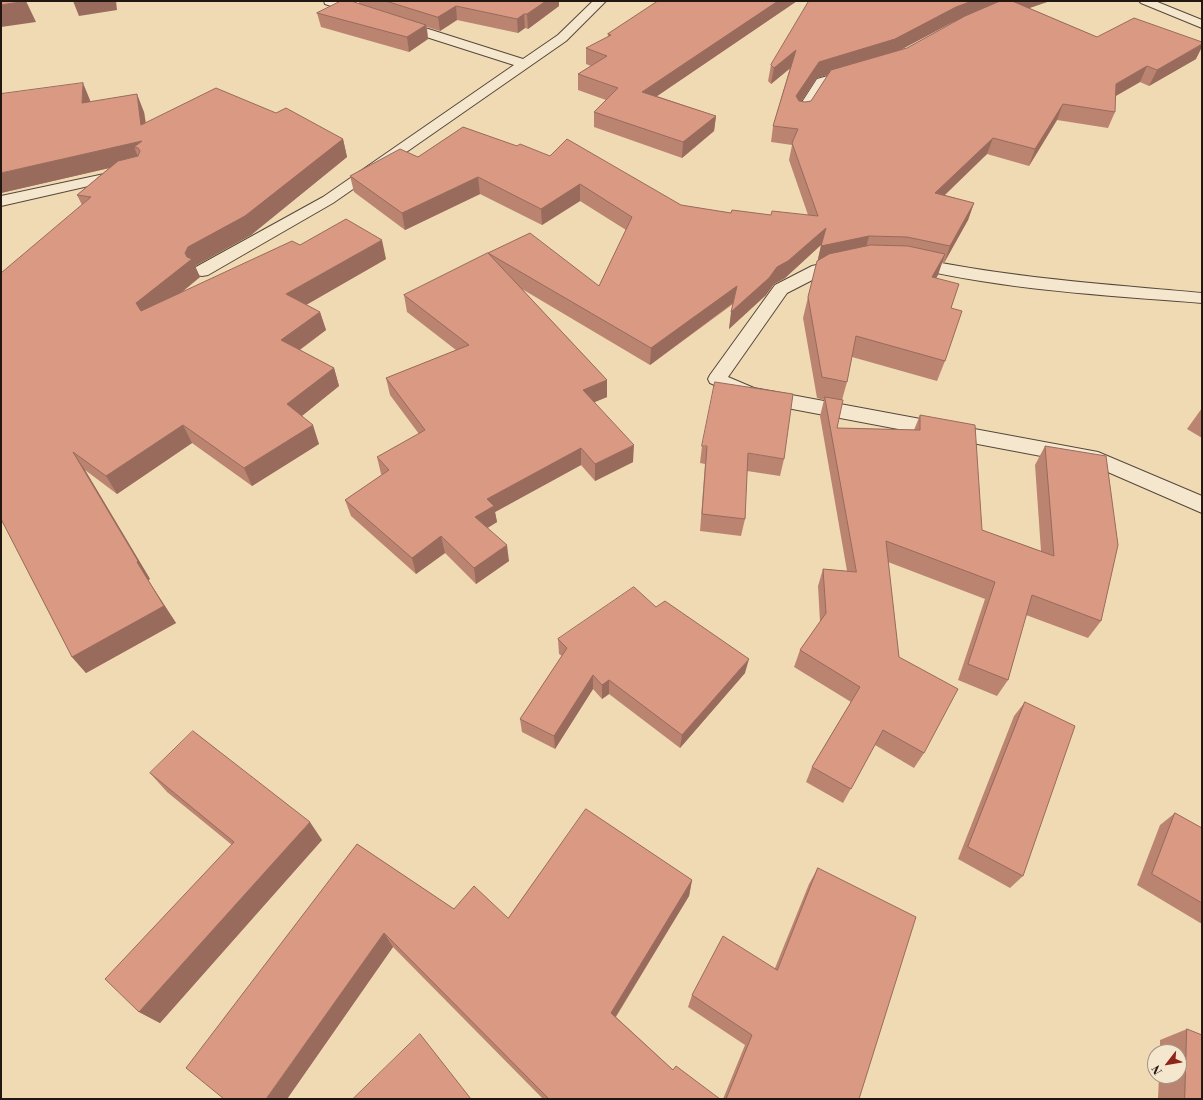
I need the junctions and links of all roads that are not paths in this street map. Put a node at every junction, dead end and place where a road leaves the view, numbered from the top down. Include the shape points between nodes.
1 (600, 1) edge
2 (1145, 1) edge
3 (329, 2) dead end
4 (374, 16) edge
5 (389, 21) edge
6 (1202, 24) edge
7 (524, 64) junction
8 (867, 68) edge
9 (802, 113) edge
10 (139, 170) edge
11 (1, 201) edge
12 (895, 260) edge
13 (858, 261) edge
14 (202, 271) dead end
15 (1202, 298) edge
16 (1202, 505) edge

1 - 7 street via 562,38
2 - 6 street
3 - 4 street
5 - 7 street
7 - 14 street via 328,200
8 - 9 street via 822,82
10 - 11 street
12 - 15 street via 1022,282
13 - 16 street via 818,270 780,289 717,379 750,394 1098,459

